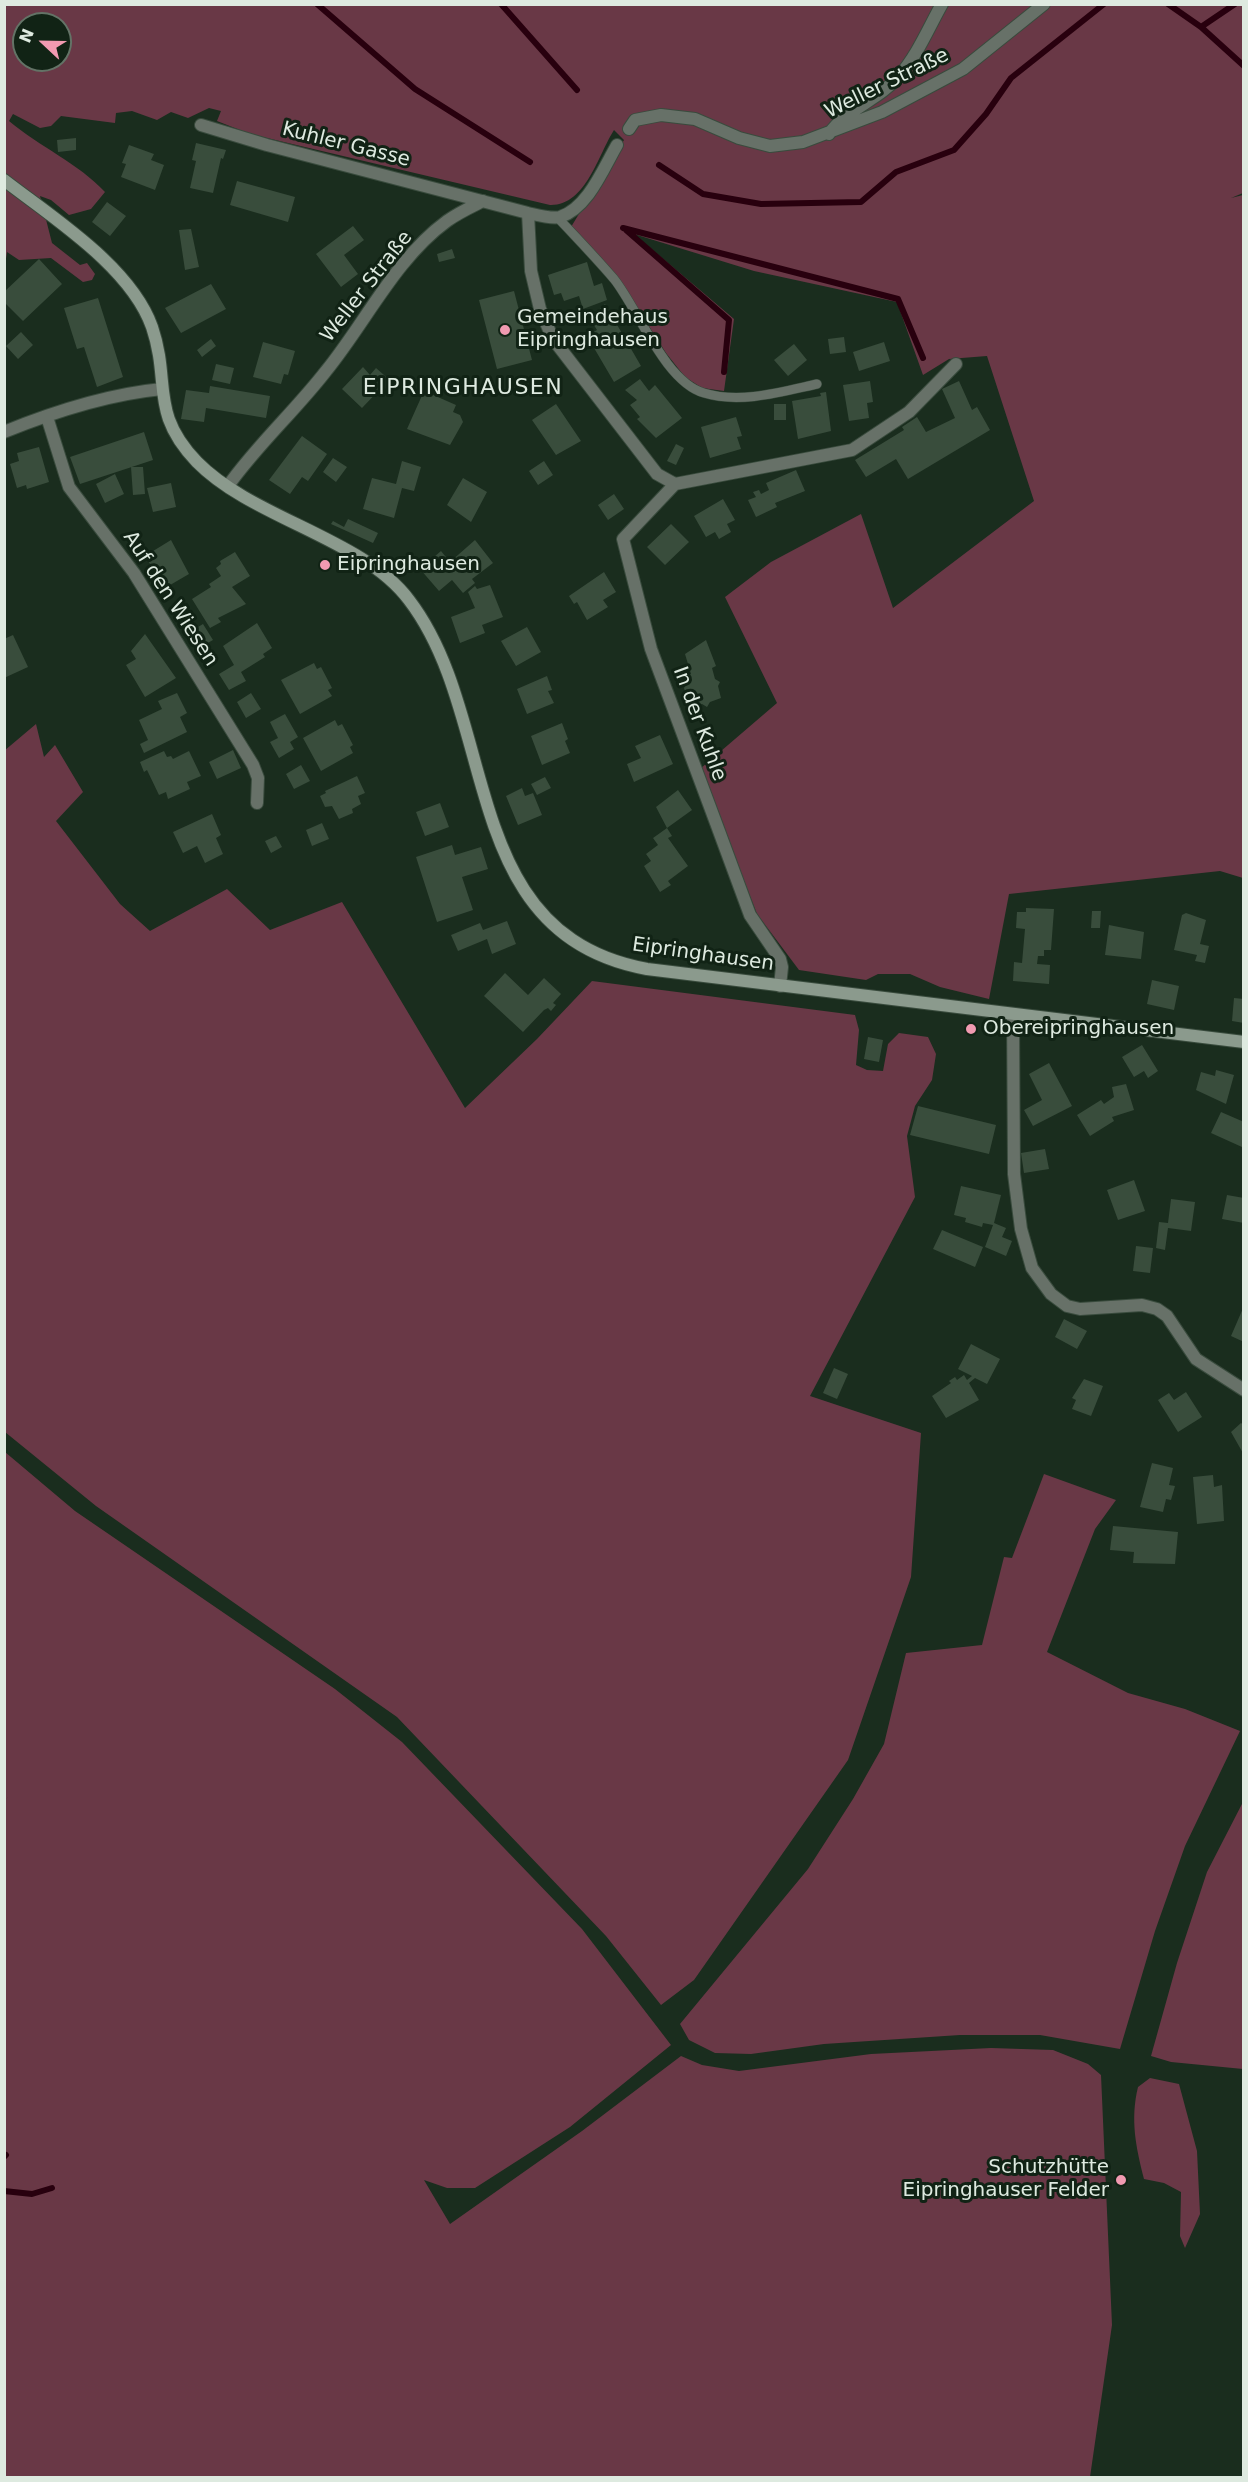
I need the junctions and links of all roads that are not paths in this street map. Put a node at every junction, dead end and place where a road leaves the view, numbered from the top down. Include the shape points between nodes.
1 (942, 4) edge
2 (1044, 4) edge
3 (201, 124) dead end
4 (629, 129) dead end
5 (829, 134) junction
6 (617, 145) dead end
7 (9, 184) edge
8 (483, 201) junction
9 (528, 213) junction
10 (558, 218) junction
11 (956, 364) dead end
12 (817, 384) dead end
13 (162, 389) junction
14 (47, 417) junction
15 (4, 432) edge
16 (675, 484) junction
17 (228, 486) junction
18 (257, 803) dead end
19 (780, 986) junction
20 (1013, 1014) junction
21 (1244, 1042) edge
22 (1244, 1390) edge

1 - 5 street via 900,75 875,99 838,120
2 - 5 street, Weller Straße via 963,69 882,112
3 - 8 street, Kuhler Gasse
4 - 5 street, Weller Straße via 635,120 661,115 695,119 770,146
6 - 10 street via 586,197 574,210
7 - 13 main road, Eipringhausen via 128,284 152,327
8 - 9 street
8 - 17 street, Weller Straße via 447,222 418,249 363,317 331,366 249,456
9 - 10 street
9 - 16 street via 531,271 540,309 553,339 657,474
10 - 12 lane via 615,281 663,357 682,380 702,393 727,397 773,394
11 - 16 street via 909,412 852,450
13 - 14 street via 123,395
13 - 17 main road, Eipringhausen via 166,416 181,443
14 - 15 street
14 - 18 street, Auf den Wiesen via 69,488 134,573 253,765 258,778
16 - 19 street, In der Kuhle via 623,539 651,650 750,915 780,959
17 - 19 main road, Eipringhausen via 385,575 408,598 437,645 489,808 513,868 533,903 559,931 593,952 634,967
19 - 20 main road, Eipringhausen
20 - 21 main road, Eipringhausen
20 - 22 street via 1014,1174 1021,1229 1032,1268 1051,1294 1066,1306 1080,1309 1142,1305 1157,1309 1167,1316 1196,1359

